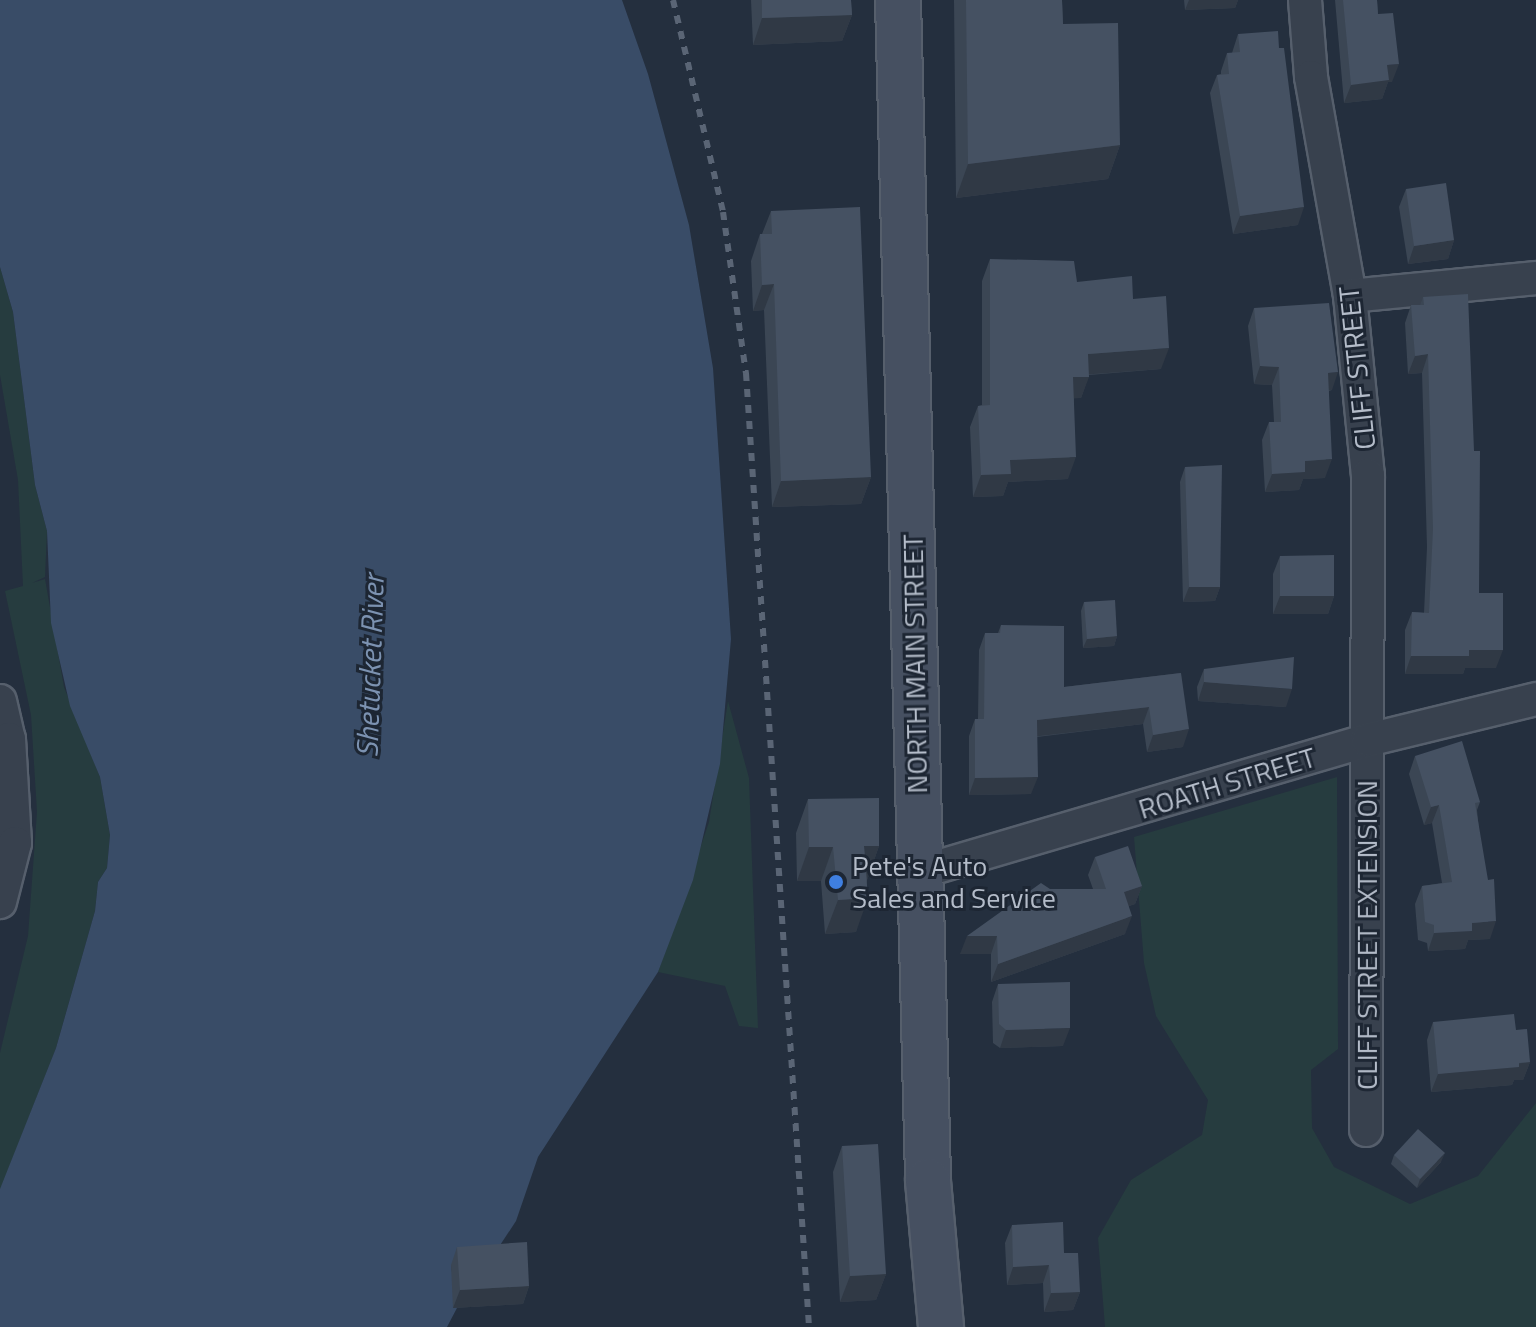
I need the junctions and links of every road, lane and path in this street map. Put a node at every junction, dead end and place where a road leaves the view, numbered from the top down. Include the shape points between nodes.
1 (898, 0) edge
2 (1305, 0) edge
3 (1536, 278) edge
4 (1350, 296) junction
5 (1536, 699) edge
6 (0, 701) edge
7 (4, 740) edge
8 (1368, 740) junction
9 (920, 872) junction
10 (0, 902) edge
11 (1366, 1130) dead end
12 (941, 1327) edge

1 - 9 main road, NORTH MAIN STREET
2 - 4 street, CLIFF STREET via 1311,77
3 - 4 street
4 - 8 street, CLIFF STREET via 1370,513
5 - 8 street, ROATH STREET
6 - 7 street
7 - 10 street via 15,843
8 - 9 street, ROATH STREET
8 - 11 street, CLIFF STREET EXTENSION
9 - 12 main road, NORTH MAIN STREET via 928,1181

